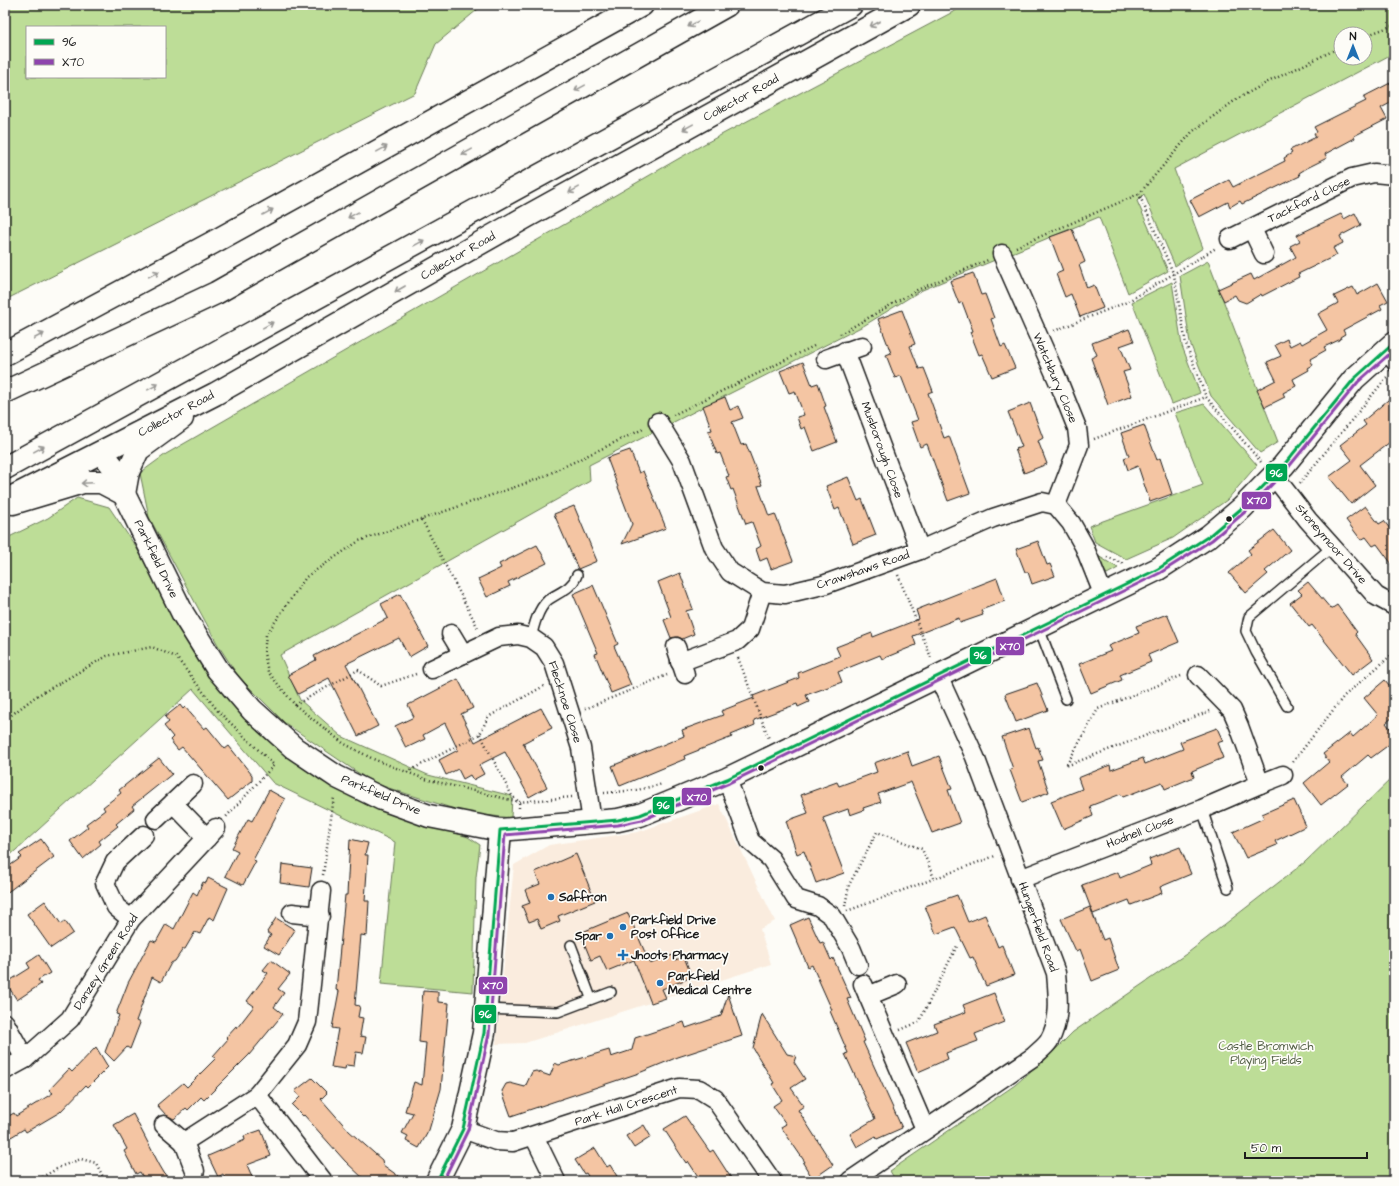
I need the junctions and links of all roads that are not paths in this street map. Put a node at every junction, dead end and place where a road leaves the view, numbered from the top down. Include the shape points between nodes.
1 (642, 5) edge
2 (727, 5) edge
3 (851, 5) edge
4 (909, 5) edge
5 (1393, 171) edge
6 (1252, 229) junction
7 (1230, 239) road end
8 (1002, 254) road end
9 (1264, 254) dead end
10 (824, 351) road end
11 (5, 354) edge
12 (1390, 360) edge
13 (5, 392) edge
14 (215, 394) junction
15 (658, 422) road end
16 (102, 452) junction
17 (5, 468) edge
18 (1269, 471) junction
19 (5, 485) edge
20 (124, 494) junction
21 (5, 501) edge
22 (1056, 505) junction
23 (5, 506) edge
24 (1332, 547) junction
25 (920, 550) junction
26 (577, 576) dead end
27 (762, 592) junction
28 (1104, 596) junction
29 (1394, 606) edge
30 (1039, 628) junction
31 (451, 634) dead end
32 (531, 638) junction
33 (463, 654) junction
34 (681, 663) road end
35 (432, 669) road end
36 (1198, 675) road end
37 (938, 676) junction
38 (1066, 699) dead end
39 (1287, 706) dead end
40 (1282, 776) road end
41 (727, 779) junction
42 (193, 784) dead end
43 (1260, 784) junction
44 (172, 803) junction
45 (1202, 809) junction
46 (156, 819) dead end
47 (592, 822) junction
48 (510, 829) junction
49 (144, 835) dead end
50 (1020, 879) junction
51 (1228, 888) dead end
52 (321, 891) road end
53 (292, 913) dead end
54 (320, 916) junction
55 (132, 919) junction
56 (571, 945) dead end
57 (858, 966) dead end
58 (897, 984) dead end
59 (611, 992) dead end
60 (591, 998) junction
61 (486, 1009) junction
62 (5, 1023) edge
63 (25, 1059) junction
64 (5, 1070) edge
65 (257, 1096) junction
66 (164, 1124) dead end
67 (463, 1129) junction
68 (925, 1129) junction
69 (534, 1136) junction
70 (184, 1142) junction
71 (195, 1171) dead end
72 (323, 1181) edge
73 (437, 1181) edge
74 (556, 1181) edge
75 (772, 1181) edge
76 (850, 1181) edge

11 -> 1 main road via 212,243
2 -> 13 main road via 216,293
17 -> 3 main road
4 -> 14 main road, Collector Road via 526,217
5 - 6 street, Tackford Close via 1352,178
6 - 7 street, Tackford Close
6 - 9 street
8 - 22 street, Watchbury Close via 1060,383 1077,428 1079,445
10 - 25 street, Musborough Close via 854,349
12 - 18 main road, Parkfield Drive via 1354,379
14 - 16 main road, Collector Road
14 - 20 main road via 138,450 128,472
15 - 27 street, Crawshaws Road via 682,462 714,548 730,572
16 - 19 main road via 73,450
16 - 20 main road, Parkfield Drive via 116,470
16 - 21 main road, Collector Road
18 - 24 street, Stoneymoor Drive
18 - 28 main road, Parkfield Drive via 1242,508 1209,536 1158,570
20 -> 23 main road via 101,482 83,482
20 - 48 main road, Parkfield Drive via 183,614 218,670 252,710 294,748 337,777 382,799 429,816
22 - 25 street, Crawshaws Road via 1042,502 993,518
22 - 28 street via 1071,523 1084,546
24 - 29 street, Stoneymoor Drive via 1376,596
24 - 39 lane via 1249,617 1246,631
25 - 27 street, Crawshaws Road via 823,585 785,594
26 - 32 lane via 571,586 547,601 536,620
27 - 34 street via 750,630 732,644
28 - 30 main road, Parkfield Drive
30 - 37 main road, Parkfield Drive
30 - 38 lane
31 - 33 street
32 - 33 street via 518,635 499,637
32 - 47 street, Flecknoe Close via 544,647 554,663 559,678 581,748
33 - 35 street
36 - 43 street via 1228,705 1240,726
37 - 41 main road, Parkfield Drive
37 - 50 street, Hungerfield Road via 974,757
40 - 43 street, Hodnell Close
41 - 47 main road, Parkfield Drive via 640,815
41 - 57 street via 750,841 771,858 796,899 818,906 832,916 859,944
42 - 44 street
43 - 45 street, Hodnell Close
44 - 46 street
44 - 55 street, Danzey Green Road via 212,833
45 - 50 street, Hodnell Close
45 - 51 lane
47 - 48 main road, Parkfield Drive
48 - 61 main road via 493,907
49 - 55 street via 115,862 105,883 116,907
50 - 68 street, Hungerfield Road via 1056,972 1059,1005 1049,1041 1033,1057
52 - 54 street
53 - 54 street
54 - 65 street via 307,1022 297,1045
55 - 63 street, Danzey Green Road via 70,1020
56 - 60 lane
58 - 68 street via 865,990
59 - 60 lane
60 - 61 lane via 558,1012
61 - 67 main road via 484,1033
62 - 63 street
63 - 64 street, Danzey Green Road
65 - 70 street
65 - 72 street
66 - 70 street
67 - 69 street, Park Hall Crescent via 496,1141 513,1142
67 - 73 main road
68 - 76 street, Hungerfield Road
69 - 74 street
69 - 75 street, Park Hall Crescent via 679,1088 699,1089 715,1099
70 - 71 street

